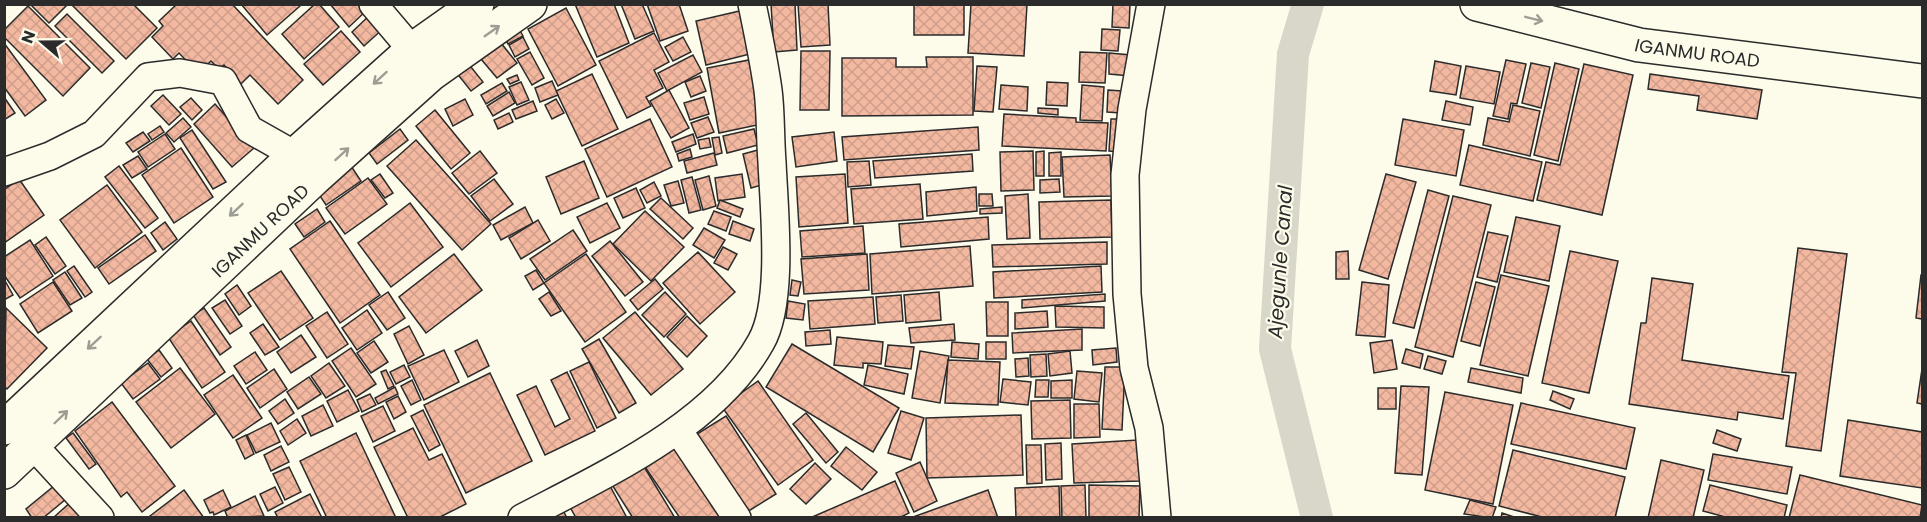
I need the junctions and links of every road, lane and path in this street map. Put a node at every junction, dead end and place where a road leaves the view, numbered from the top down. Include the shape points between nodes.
1 (373, 4) edge
2 (477, 4) edge
3 (530, 4) edge
4 (752, 4) edge
5 (1151, 4) edge
6 (1477, 4) edge
7 (1564, 4) edge
8 (412, 50) junction
9 (1923, 65) edge
10 (1923, 81) edge
11 (305, 167) junction
12 (4, 172) edge
13 (678, 430) junction
14 (18, 436) edge
15 (4, 472) edge
16 (100, 518) edge
17 (522, 518) edge
18 (737, 518) edge
19 (1157, 518) edge

1 - 8 street
2 - 8 main road, IGANMU ROAD
11 -> 3 main road, IGANMU ROAD
4 - 13 street via 768,91 777,258 770,319 762,341 729,387
5 - 19 street via 1132,108 1125,175 1127,294 1134,368 1149,428
6 -> 10 main road, IGANMU ROAD via 1639,45
7 - 9 main road, IGANMU ROAD via 1649,31
8 -> 11 main road, IGANMU ROAD
11 - 12 street via 249,129 222,81 180,73 148,77 94,134 13,172
11 - 14 main road, IGANMU ROAD
13 - 17 street
13 - 18 street
14 - 15 main road, IGANMU ROAD
14 - 16 street

